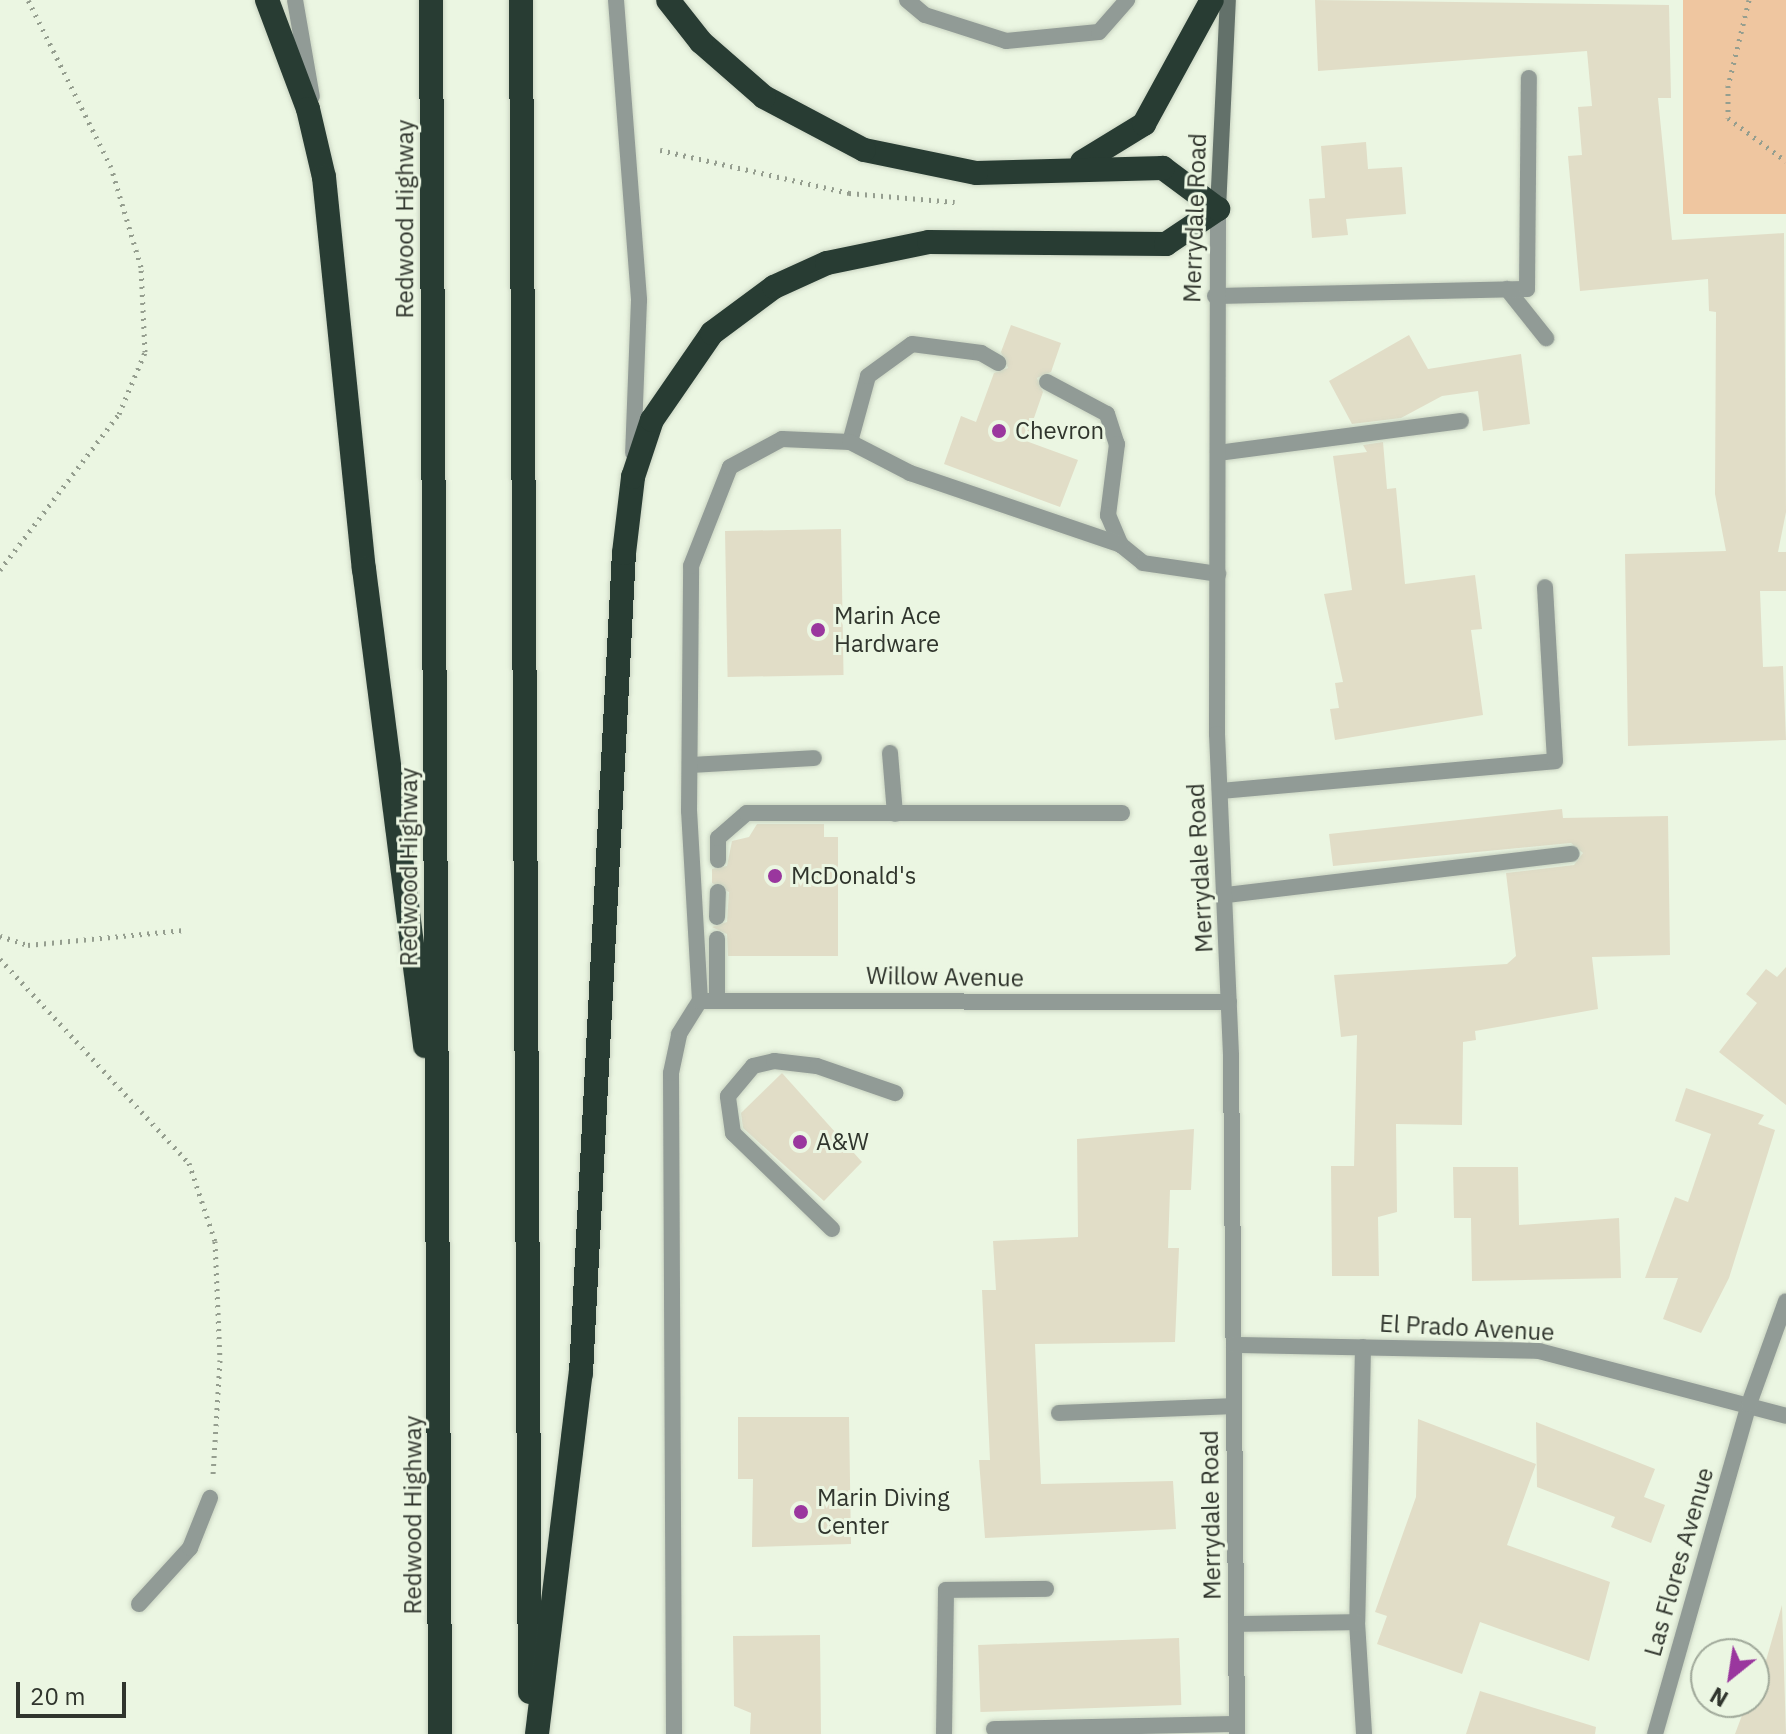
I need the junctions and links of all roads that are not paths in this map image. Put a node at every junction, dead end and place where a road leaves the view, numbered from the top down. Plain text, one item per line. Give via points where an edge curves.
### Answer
1 (267, 0) edge
2 (295, 0) edge
3 (431, 0) edge
4 (521, 0) edge
5 (616, 0) edge
6 (668, 0) edge
7 (907, 0) edge
8 (1127, 0) edge
9 (1212, 0) edge
10 (1228, 0) edge
11 (1529, 78) dead end
12 (1013, 174) junction
13 (324, 177) junction
14 (1218, 209) junction
15 (1507, 289) junction
16 (1215, 296) junction
17 (1546, 338) dead end
18 (998, 363) dead end
19 (1047, 382) dead end
20 (1461, 421) dead end
21 (850, 442) junction
22 (1218, 453) junction
23 (627, 514) junction
24 (1121, 545) junction
25 (1218, 574) junction
26 (1545, 587) dead end
27 (890, 753) dead end
28 (814, 758) dead end
29 (690, 765) junction
30 (1220, 791) junction
31 (1122, 813) dead end
32 (895, 814) junction
33 (1572, 854) dead end
34 (718, 860) dead end
35 (718, 892) dead end
36 (1226, 895) junction
37 (717, 917) dead end
38 (717, 939) dead end
39 (717, 996) junction
40 (700, 1001) junction
41 (1229, 1002) junction
42 (895, 1093) dead end
43 (439, 1154) junction
44 (832, 1229) dead end
45 (1786, 1301) edge
46 (1234, 1345) junction
47 (1363, 1347) junction
48 (1749, 1404) junction
49 (1234, 1406) junction
50 (1059, 1413) dead end
51 (1786, 1416) edge
52 (210, 1498) road end
53 (1046, 1589) dead end
54 (139, 1604) dead end
55 (1357, 1622) junction
56 (1236, 1624) junction
57 (994, 1729) dead end
58 (1237, 1729) edge
59 (440, 1734) edge
60 (530, 1734) edge
61 (537, 1734) edge
62 (674, 1734) edge
63 (944, 1734) edge
64 (1364, 1734) edge
65 (1655, 1734) edge

1 - 13 highway via 308,109
2 - 13 street
3 - 43 highway, Redwood Highway
4 - 60 highway
5 - 23 street via 639,300
6 - 12 highway via 732,72 831,136 902,162
7 - 8 street via 925,15 1006,41 1099,32
9 - 12 highway via 1165,95 1132,135 1090,159
10 - 14 main road, Merrydale Road
11 - 15 street via 1527,289
12 - 14 highway via 1163,168
13 - 43 highway via 364,569
14 - 16 street, Merrydale Road
14 - 23 highway via 1166,244 906,243 827,263 774,287 712,333 672,384 644,438
15 - 16 street
15 - 17 street
16 - 22 street, Merrydale Road
18 - 21 street via 981,353 912,344 868,376
19 - 24 street via 1107,414 1117,444 1108,515
20 - 22 street
21 - 24 street via 910,473
21 - 29 street via 782,439 730,467 691,566
22 - 25 street, Merrydale Road
23 - 61 highway via 581,1373
24 - 25 street via 1143,563
25 - 30 street, Merrydale Road
26 - 30 street via 1555,761
27 - 32 street
28 - 29 street
29 - 40 street
30 - 36 street, Merrydale Road
31 - 32 street
32 - 34 street via 747,813 718,838
33 - 36 street
35 - 37 street
36 - 41 street, Merrydale Road
38 - 39 street
39 - 40 street, Willow Avenue
39 - 41 street, Willow Avenue
40 - 62 street via 679,1034 671,1073
41 - 46 street, Merrydale Road
42 - 44 street via 817,1066 774,1061 753,1066 728,1096 733,1133
43 - 59 highway, Redwood Highway
45 - 48 street, Las Flores Avenue
46 - 47 street, El Prado Avenue
46 - 49 street, Merrydale Road
47 - 48 street, El Prado Avenue via 1539,1351
47 - 55 street
48 - 51 street, El Prado Avenue
48 - 65 street, Las Flores Avenue
49 - 50 street
49 - 56 street, Merrydale Road
52 - 54 street via 190,1548
53 - 63 street via 946,1590
55 - 56 street
55 - 64 street
56 - 58 street, Merrydale Road
57 - 58 street

